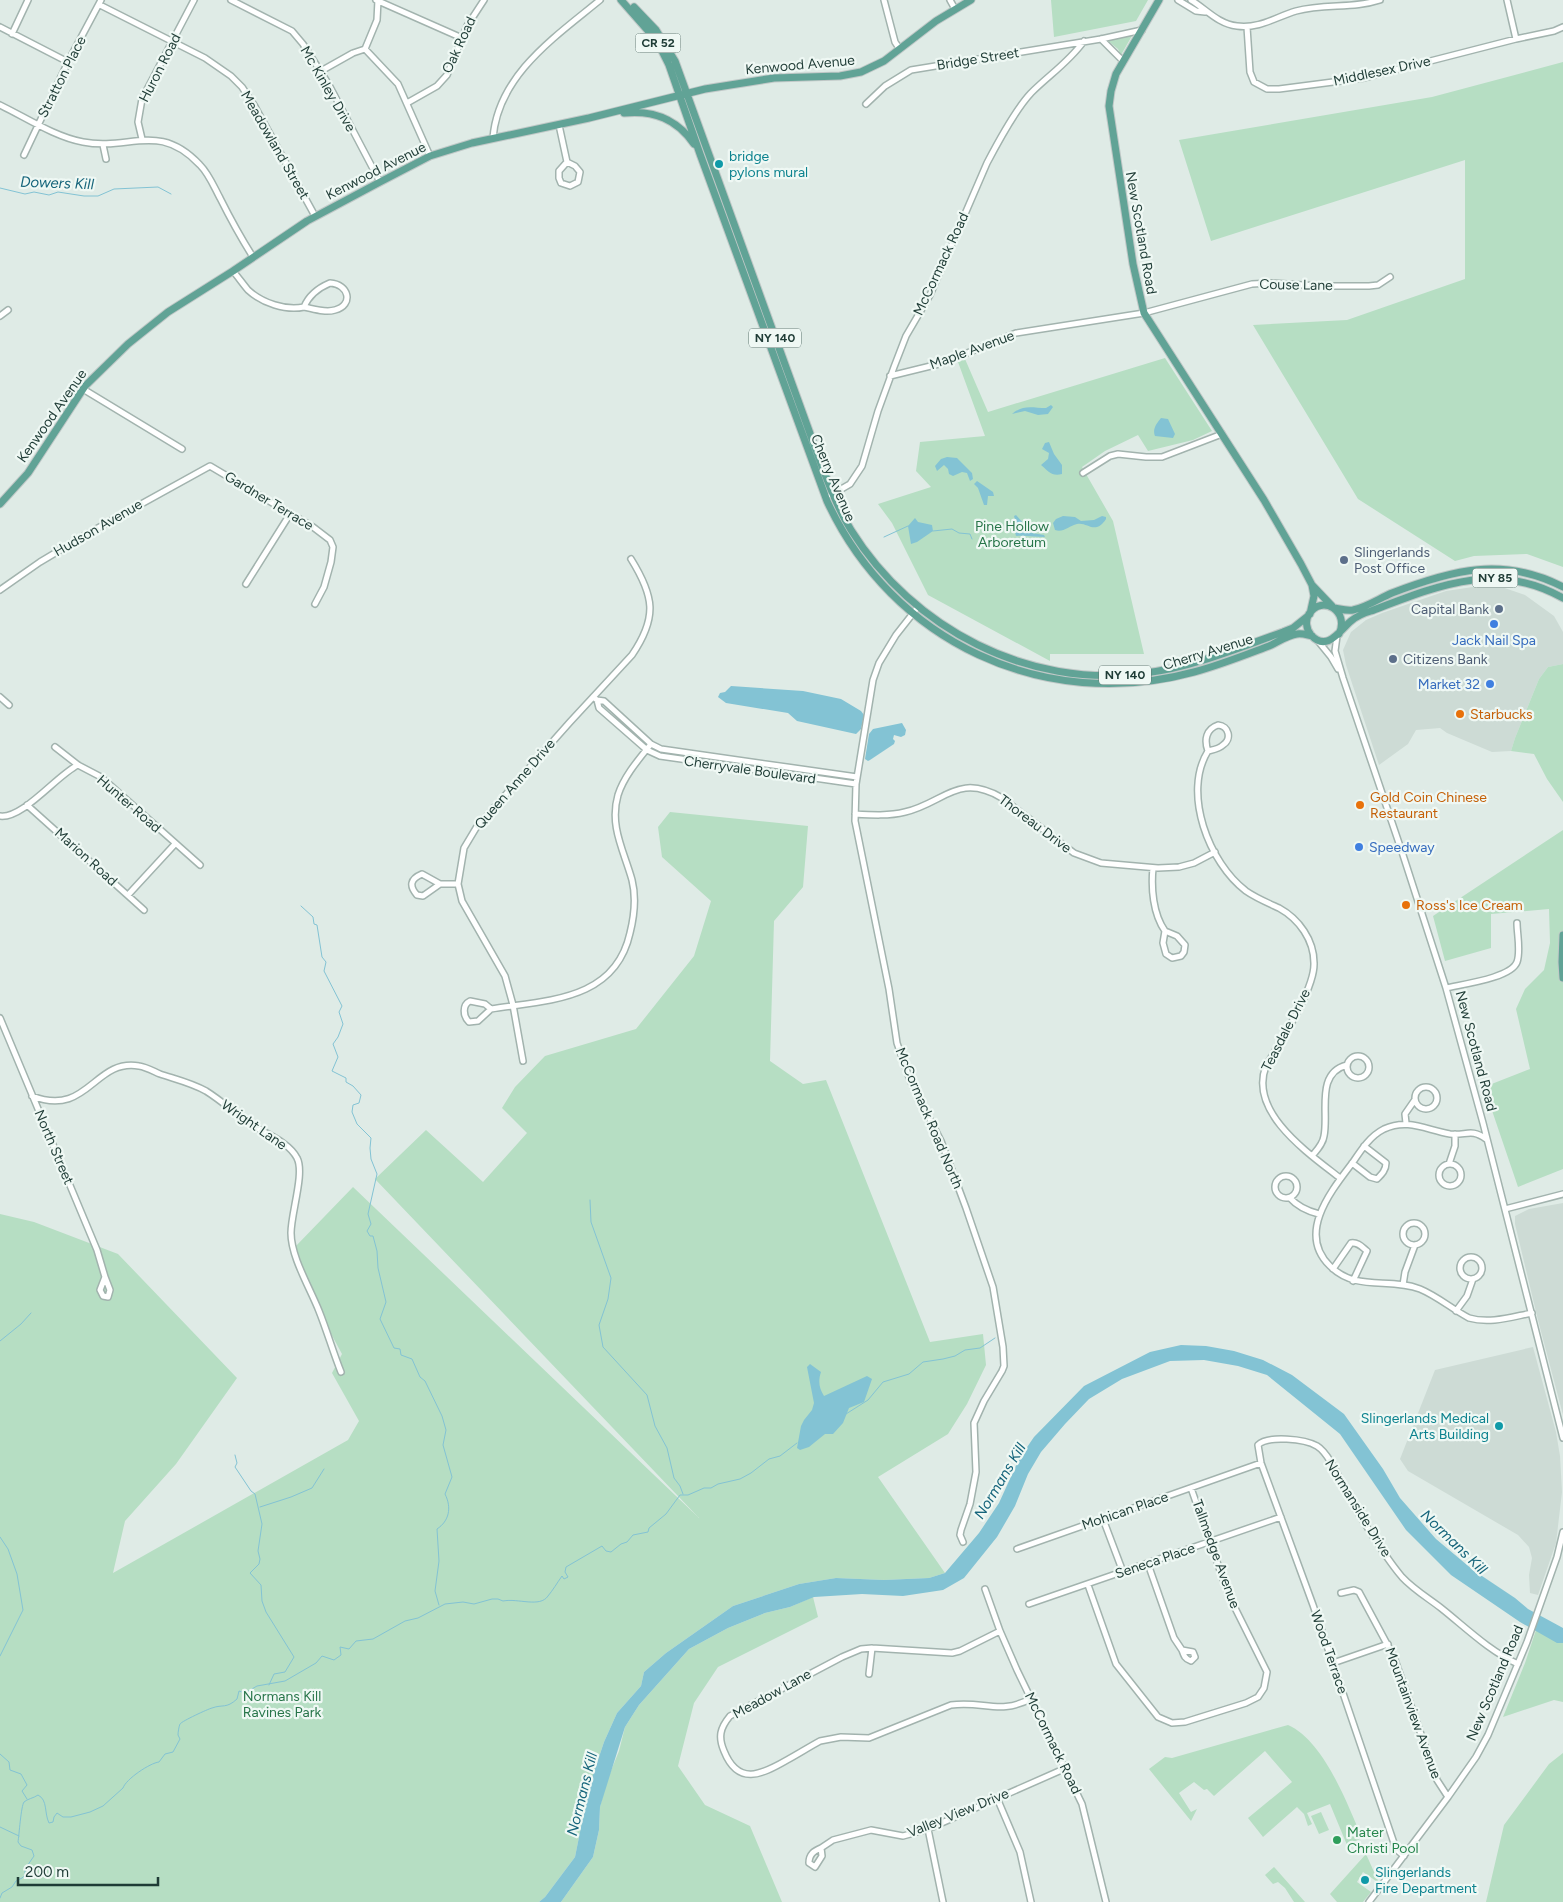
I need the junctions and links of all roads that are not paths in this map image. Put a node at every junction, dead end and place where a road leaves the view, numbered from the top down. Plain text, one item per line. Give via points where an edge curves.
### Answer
1 (28, 0) edge
2 (194, 0) edge
3 (231, 0) edge
4 (377, 0) edge
5 (484, 0) edge
6 (600, 0) edge
7 (621, 0) edge
8 (626, 0) edge
9 (884, 0) edge
10 (950, 0) edge
11 (971, 0) edge
12 (1159, 0) edge
13 (1178, 0) edge
14 (1191, 0) edge
15 (1380, 0) edge
16 (1507, 0) edge
17 (100, 2) edge
18 (955, 9) junction
19 (1205, 12) junction
20 (0, 27) edge
21 (1247, 27) junction
22 (1563, 27) edge
23 (1142, 30) junction
24 (12, 34) junction
25 (462, 38) junction
26 (1101, 39) junction
27 (1516, 39) junction
28 (1084, 42) junction
29 (173, 43) junction
30 (899, 48) junction
31 (365, 49) junction
32 (1123, 61) junction
33 (68, 62) junction
34 (321, 71) junction
35 (684, 94) junction
36 (406, 103) junction
37 (0, 104) edge
38 (866, 104) dead end
39 (589, 118) junction
40 (39, 124) junction
41 (559, 125) junction
42 (494, 138) junction
43 (142, 139) junction
44 (103, 145) junction
45 (700, 154) junction
46 (24, 155) dead end
47 (430, 156) junction
48 (106, 159) dead end
49 (567, 162) junction
50 (380, 182) junction
51 (315, 216) junction
52 (253, 257) junction
53 (233, 271) junction
54 (1390, 277) dead end
55 (304, 307) junction
56 (8, 310) dead end
57 (1144, 313) junction
58 (0, 316) edge
59 (890, 376) junction
60 (83, 389) junction
61 (1222, 434) junction
62 (182, 449) dead end
63 (199, 471) joint
64 (1083, 472) dead end
65 (833, 495) junction
66 (825, 498) junction
67 (0, 503) edge
68 (290, 514) junction
69 (631, 559) dead end
70 (246, 584) dead end
71 (1312, 585) junction
72 (1563, 587) edge
73 (0, 590) edge
74 (1563, 598) edge
75 (315, 604) dead end
76 (918, 607) junction
77 (1333, 608) junction
78 (913, 614) junction
79 (1309, 615) junction
80 (1338, 635) junction
81 (1313, 637) junction
82 (1343, 678) junction
83 (0, 697) edge
84 (595, 699) junction
85 (9, 705) dead end
86 (651, 744) junction
87 (55, 746) dead end
88 (647, 750) junction
89 (1208, 751) junction
90 (734, 761) junction
91 (78, 765) junction
92 (733, 768) junction
93 (796, 769) junction
94 (795, 776) junction
95 (857, 777) junction
96 (856, 784) junction
97 (27, 805) junction
98 (856, 814) junction
99 (0, 816) edge
100 (175, 844) junction
101 (1215, 852) junction
102 (200, 865) dead end
103 (1153, 868) junction
104 (440, 884) junction
105 (458, 884) junction
106 (128, 895) junction
107 (144, 910) dead end
108 (1517, 923) dead end
109 (1165, 932) junction
110 (1563, 935) edge
111 (1563, 978) edge
112 (1446, 988) junction
113 (514, 1006) junction
114 (491, 1009) junction
115 (0, 1018) edge
116 (523, 1061) dead end
117 (1347, 1065) junction
118 (32, 1096) junction
119 (1414, 1101) junction
120 (1406, 1123) junction
121 (1483, 1123) junction
122 (1470, 1132) junction
123 (1455, 1134) junction
124 (1487, 1139) junction
125 (1364, 1146) junction
126 (1312, 1156) junction
127 (1352, 1163) junction
128 (1449, 1164) junction
129 (1340, 1178) junction
130 (1563, 1194) edge
131 (1290, 1198) junction
132 (1505, 1209) junction
133 (1319, 1214) junction
134 (1414, 1245) junction
135 (1333, 1269) junction
136 (105, 1276) dead end
137 (1473, 1279) junction
138 (1353, 1281) junction
139 (1404, 1284) junction
140 (1456, 1311) junction
141 (1532, 1313) junction
142 (341, 1372) dead end
143 (1563, 1438) edge
144 (1258, 1445) joint
145 (1261, 1463) junction
146 (1192, 1488) junction
147 (1281, 1517) junction
148 (1103, 1519) junction
149 (1563, 1532) edge
150 (963, 1542) dead end
151 (1211, 1542) junction
152 (1017, 1550) dead end
153 (1148, 1564) junction
154 (1123, 1572) junction
155 (1088, 1585) junction
156 (985, 1589) dead end
157 (1341, 1593) dead end
158 (1029, 1604) dead end
159 (1000, 1630) junction
160 (1388, 1644) junction
161 (872, 1648) junction
162 (1182, 1650) dead end
163 (1333, 1663) junction
164 (1518, 1664) junction
165 (869, 1674) dead end
166 (1032, 1698) junction
167 (1066, 1768) junction
168 (997, 1798) junction
169 (1448, 1798) junction
170 (928, 1829) junction
171 (821, 1848) dead end
172 (1404, 1856) junction
173 (942, 1901) edge
174 (1031, 1902) edge
175 (1106, 1902) edge
176 (1369, 1902) edge

1 - 24 street
2 - 29 street, Huron Road
3 - 34 street, Mc Kinley Drive via 292,31
4 - 25 street
4 - 31 street via 377,20
5 - 25 street, Oak Road via 474,12
6 - 42 street via 553,38 524,68 502,102
7 - 35 main road, Cherry Avenue / CR 52 via 657,41
8 - 35 main road, Cherry Avenue / CR 52 via 664,42 675,61
9 - 30 street
10 - 18 street
11 - 18 main road, Kenwood Avenue
12 - 23 main road, New Scotland Road
13 - 19 street via 1196,11
14 - 19 street
15 - 21 street via 1306,8
16 - 27 street
17 - 29 street, Meadowland Street
17 - 33 street, Stratton Place
18 - 30 main road, Kenwood Avenue
19 - 21 street via 1223,22
20 - 24 street
21 - 27 street, Middlesex Drive via 1250,72 1254,82 1267,89 1364,78
22 - 27 street, Middlesex Drive
23 - 26 street, Bridge Street
23 - 32 main road, New Scotland Road
24 - 33 street
25 - 36 street, Oak Road via 447,75 430,91
26 - 28 street, Bridge Street
26 - 32 street
28 - 38 street, Bridge Street via 911,70 884,86
28 - 59 street, McCormack Road via 1061,68 1030,94 997,142 930,295 906,336
29 - 43 street, Huron Road via 142,99 138,122
29 - 51 street, Meadowland Street via 212,62 242,87
30 - 35 main road, Kenwood Avenue via 878,64 850,75 774,78
31 - 34 street
31 - 36 street via 393,77
32 - 57 main road, New Scotland Road via 1112,84 1110,119
33 - 40 street, Stratton Place
34 - 50 street, Mc Kinley Drive
35 - 39 main road, Kenwood Avenue / NY 140
35 - 45 main road, Cherry Avenue / CR 52
35 - 65 main road, Cherry Avenue / NY 140 via 708,150
36 - 47 street
37 - 40 street
39 - 41 main road, Kenwood Avenue / NY 140
39 - 45 main road, NY 140 via 637,112 663,116 684,131
40 - 44 street via 62,136
40 - 46 street, Stratton Place
41 - 42 main road, Kenwood Avenue / NY 140
41 - 49 street
42 - 47 main road, Kenwood Avenue / NY 140
43 - 44 street
43 - 52 street via 159,140 177,147 202,166
44 - 48 street
45 - 66 main road, Cherry Avenue / NY 140
47 - 50 main road, Kenwood Avenue / NY 140
49 - 49 street via 558,174 561,183 570,186 578,182 580,172
50 - 51 main road, Kenwood Avenue / NY 140
51 - 52 main road, Kenwood Avenue / NY 140
52 - 53 main road, Kenwood Avenue / NY 140
53 - 55 street via 257,296 286,308
53 - 60 main road, Kenwood Avenue / NY 140 via 168,312 128,344
54 - 57 street, Couse Lane via 1378,285 1369,286 1252,284
55 - 55 street via 319,311 342,308 347,292 343,287 330,283 310,297
56 - 58 street
57 - 59 street, Maple Avenue via 1016,333 944,364
57 - 61 main road, New Scotland Road
59 - 65 street, McCormack Road via 862,466 850,484
60 - 62 street
60 - 67 main road, Kenwood Avenue / NY 140 via 28,472
61 - 64 street via 1162,457 1111,455
61 - 71 main road, New Scotland Road
63 - 68 street, Gardner Terrace via 210,466
63 - 73 street, Hudson Avenue via 56,552
65 - 66 street, McCormack Road
65 - 76 main road, Cherry Avenue / NY 140 via 866,552 889,580
66 - 78 main road, Cherry Avenue / NY 140 via 859,557 883,586
68 - 70 street
68 - 75 street, Gardner Terrace via 324,535 333,547 327,576
69 - 84 street, Queen Anne Drive via 648,591 651,610 647,628 632,655
71 - 77 main road, New Scotland Road
71 - 79 main road via 1314,596
72 - 77 main road, NY 85 via 1516,571 1476,569 1436,577 1355,610
74 - 80 main road, NY 85 via 1514,580 1464,580 1362,614
76 - 78 street, McCormack Road North
76 - 79 main road, Cherry Avenue / NY 140 via 964,638 1009,658 1057,671 1107,675 1144,673 1194,663 1293,628
77 - 79 main road via 1319,606
77 - 80 main road via 1341,617 1342,628
78 - 81 main road, Cherry Avenue / NY 140 via 948,638 994,662 1043,677 1093,683 1133,683 1170,678 1222,663 1296,634
78 - 95 street, McCormack Road North via 892,640 873,680
79 - 81 main road via 1307,627
80 - 81 main road via 1325,641
80 - 82 street, New Scotland Road via 1335,651
81 - 82 street, New Scotland Road via 1331,657
82 - 112 street, New Scotland Road
83 - 85 street
84 - 86 street via 604,701
84 - 88 street via 600,708
84 - 105 street, Queen Anne Drive via 476,828 464,848
86 - 88 street
86 - 90 street, Cherryvale Boulevard via 667,751
87 - 91 street, Hunter Road
88 - 92 street, Cherryvale Boulevard via 660,756
88 - 113 street via 618,795 615,818 634,901 628,943 620,959 602,981 580,993
89 - 89 street, Teasdale Drive via 1223,746 1227,740 1228,732 1222,725 1214,726 1208,732 1205,738
89 - 101 street, Teasdale Drive via 1199,772 1198,800 1202,822
90 - 92 street
90 - 93 street, Cherryvale Boulevard
91 - 97 street
91 - 100 street, Hunter Road via 100,777
92 - 94 street, Cherryvale Boulevard
93 - 94 street
93 - 95 street, Cherryvale Boulevard
94 - 96 street, Cherryvale Boulevard
95 - 96 street, McCormack Road North
96 - 98 street, McCormack Road North
97 - 99 street via 11,815
97 - 106 street, Marion Road
98 - 103 street, Thoreau Drive via 905,812 958,789 980,789 1002,798 1074,853 1101,863
98 - 150 street, McCormack Road North via 902,1060 941,1141 962,1196 999,1317 1004,1366 974,1423 976,1472 960,1535
100 - 102 street, Hunter Road
100 - 106 street
101 - 103 street, Thoreau Drive via 1179,867
101 - 126 street, Teasdale Drive via 1226,870 1245,890 1296,921 1312,949 1314,964 1308,991 1266,1066 1262,1086 1272,1114
103 - 109 street via 1155,902 1159,922
104 - 104 street via 423,896 417,895 411,886 416,876 422,874
104 - 105 street
105 - 113 street, Queen Anne Drive via 462,901 505,976
106 - 107 street, Marion Road
108 - 112 street via 1518,959 1511,970
109 - 109 street via 1177,936 1185,945 1181,956 1172,958 1166,954 1163,944
110 - 111 main road
112 - 121 street, New Scotland Road
113 - 114 street
113 - 116 street, Queen Anne Drive
114 - 114 street via 475,1022 466,1019 464,1010 470,1001 485,1004
115 - 118 street, North Street
117 - 117 street via 1347,1072 1355,1078 1365,1076 1369,1069 1362,1056 1351,1058
117 - 126 street via 1334,1071 1328,1079 1325,1135
118 - 136 street, North Street
118 - 142 street, Wright Lane via 49,1101 66,1100 114,1070 138,1066 205,1090 282,1142 297,1158 300,1174 292,1213 292,1241
119 - 119 street via 1416,1091 1423,1087 1433,1089 1437,1095 1436,1103 1430,1108 1419,1107
119 - 120 street via 1405,1114
120 - 123 street
120 - 125 street via 1383,1130
121 - 122 street
121 - 124 street, New Scotland Road
122 - 123 street
122 - 124 street
123 - 128 street
124 - 132 street, New Scotland Road
125 - 127 street
125 - 127 street via 1386,1163 1382,1174 1377,1179 1370,1177
126 - 129 street, Teasdale Drive
127 - 129 street
128 - 128 street via 1442,1167 1439,1177 1443,1184 1453,1186 1459,1182 1461,1171
129 - 133 street
130 - 132 street
131 - 131 street via 1296,1193 1297,1185 1294,1179 1283,1176 1276,1184 1276,1191 1283,1198
131 - 133 street via 1297,1206
132 - 141 street, New Scotland Road
133 - 135 street via 1318,1244 1324,1259
134 - 134 street via 1407,1243 1403,1233 1412,1223 1419,1224 1424,1233 1423,1240
134 - 139 street
135 - 138 street
135 - 138 street via 1351,1243 1360,1245 1367,1251
137 - 137 street via 1466,1278 1460,1269 1462,1262 1471,1257 1482,1266 1479,1276
137 - 140 street via 1467,1296
138 - 139 street
139 - 140 street via 1424,1291
140 - 141 street via 1478,1320 1491,1321
141 - 143 street, New Scotland Road
144 - 145 street, Wood Terrace
144 - 164 street, Normanside Drive via 1270,1439 1318,1446 1328,1458 1355,1509 1402,1577 1469,1631
145 - 146 street, Mohican Place
145 - 147 street, Wood Terrace
146 - 148 street, Mohican Place
146 - 151 street, Tallmedge Avenue
147 - 151 street, Seneca Place
147 - 163 street, Wood Terrace
148 - 152 street, Mohican Place
148 - 154 street
149 - 164 street, New Scotland Road via 1542,1602
151 - 153 street, Seneca Place
151 - 155 street, Tallmedge Avenue via 1229,1596 1267,1677 1258,1697 1246,1703 1185,1722 1168,1722 1154,1714 1116,1664
153 - 154 street, Seneca Place
153 - 162 street via 1174,1638
154 - 155 street, Seneca Place
155 - 158 street, Seneca Place
156 - 159 street, McCormack Road
157 - 160 street, Mountainview Avenue via 1359,1592
159 - 161 street, Meadow Lane via 952,1653
159 - 166 street, McCormack Road
160 - 163 street
160 - 169 street, Mountainview Avenue via 1400,1670 1436,1780
161 - 165 street
161 - 166 street, Meadow Lane via 842,1657 730,1716 720,1736 730,1763 743,1774 761,1774 828,1738 869,1738 951,1704 1004,1708
163 - 172 street, Wood Terrace via 1396,1850
164 - 169 street, New Scotland Road via 1488,1735
166 - 167 street, McCormack Road
167 - 168 street, Valley View Drive
167 - 175 street, McCormack Road via 1082,1804
168 - 170 street, Valley View Drive
168 - 174 street via 1020,1852
169 - 172 street, New Scotland Road
170 - 171 street, Valley View Drive via 902,1836 871,1830 833,1840
170 - 173 street
172 - 176 street, New Scotland Road

